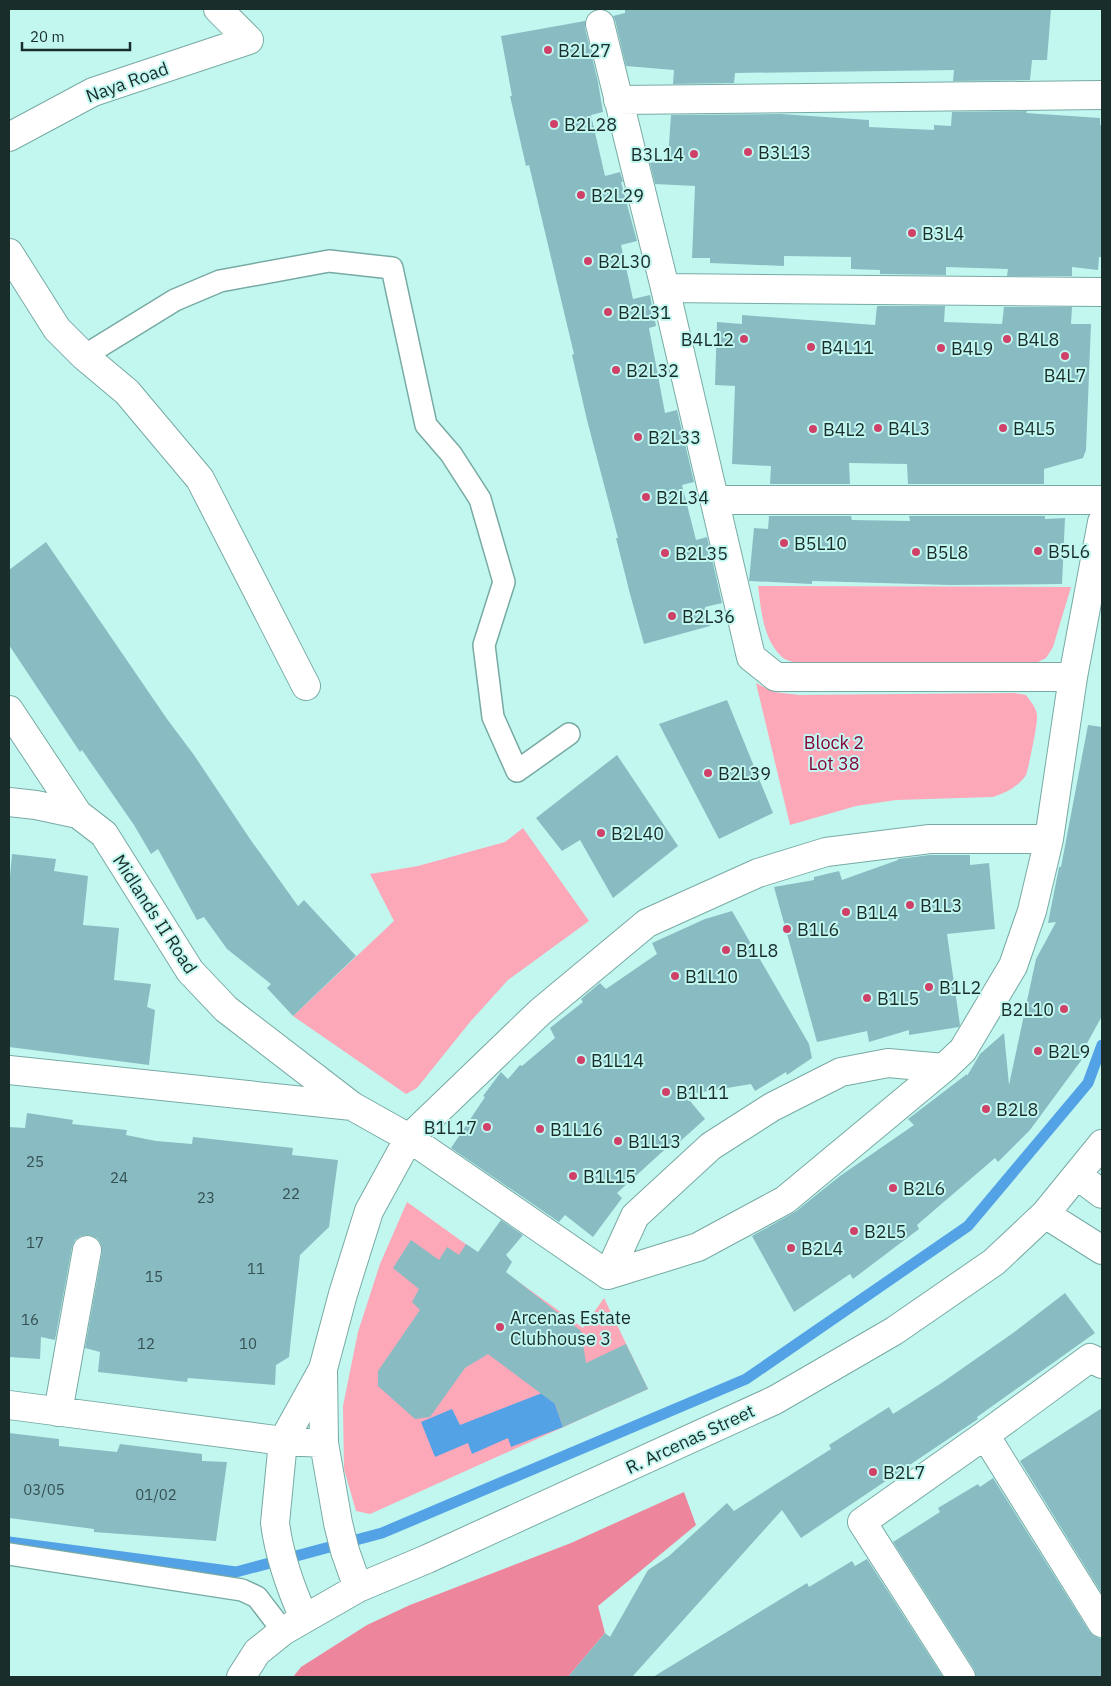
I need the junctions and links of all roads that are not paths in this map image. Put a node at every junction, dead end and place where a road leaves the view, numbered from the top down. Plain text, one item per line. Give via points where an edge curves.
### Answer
1 (218, 9) edge
2 (600, 24) dead end
3 (1102, 95) edge
4 (618, 100) junction
5 (9, 137) edge
6 (9, 253) edge
7 (665, 288) junction
8 (1102, 292) edge
9 (84, 356) junction
10 (715, 500) junction
11 (1102, 500) edge
12 (1102, 522) edge
13 (1073, 677) junction
14 (306, 686) dead end
15 (9, 710) edge
16 (569, 734) dead end
17 (9, 802) edge
18 (78, 814) junction
19 (1049, 839) junction
20 (944, 1068) junction
21 (9, 1070) edge
22 (352, 1106) junction
23 (409, 1138) junction
24 (1102, 1144) edge
25 (1077, 1175) junction
26 (1102, 1194) edge
27 (1045, 1214) junction
28 (87, 1250) dead end
29 (1102, 1250) edge
30 (608, 1275) junction
31 (1102, 1364) edge
32 (323, 1369) junction
33 (9, 1405) edge
34 (58, 1412) junction
35 (986, 1435) junction
36 (283, 1441) junction
37 (324, 1443) junction
38 (9, 1554) edge
39 (356, 1583) junction
40 (294, 1616) junction
41 (1102, 1623) edge
42 (241, 1677) edge
43 (962, 1677) edge

1 - 5 street, Naya Road via 249,40 93,92
2 - 4 street
3 - 4 street
4 - 7 street
6 - 9 street via 57,329
7 - 8 street
7 - 10 street
9 - 14 street via 127,392 200,478
9 - 16 lane via 176,300 220,281 330,261 392,268 426,425 451,454 480,499 504,582 484,644 493,717 517,771
10 - 11 street
10 - 13 street via 751,657 776,677
12 - 13 street
13 - 19 street
15 - 18 street, Midlands II Road
17 - 18 street
18 - 22 street, Midlands II Road via 104,834 190,971 226,1009
19 - 20 street via 1032,911 1013,966 963,1050
19 - 23 street via 930,839 826,852 758,873 647,923 540,1012
20 - 30 street via 785,1200 698,1247
20 - 30 street via 888,1063 842,1072 772,1107 711,1146 635,1216
21 - 22 street
22 - 23 street, Midlands II Road
23 - 30 street, Midlands II Road
23 - 32 street via 369,1211
24 - 25 street, R. Arcenas Street
25 - 26 street
25 - 27 street, R. Arcenas Street
27 - 29 street
27 - 39 street, R. Arcenas Street via 994,1262 894,1331 775,1400 426,1559
28 - 34 street
31 - 35 street via 1090,1358
32 - 36 street
32 - 37 street
33 - 34 street
34 - 36 street
35 - 41 street
35 - 43 street via 862,1522
36 - 37 street
36 - 40 street via 274,1523
37 - 39 street via 338,1523
38 - 40 lane via 242,1590
39 - 40 street, R. Arcenas Street
40 - 42 street, R. Arcenas Street via 257,1652

